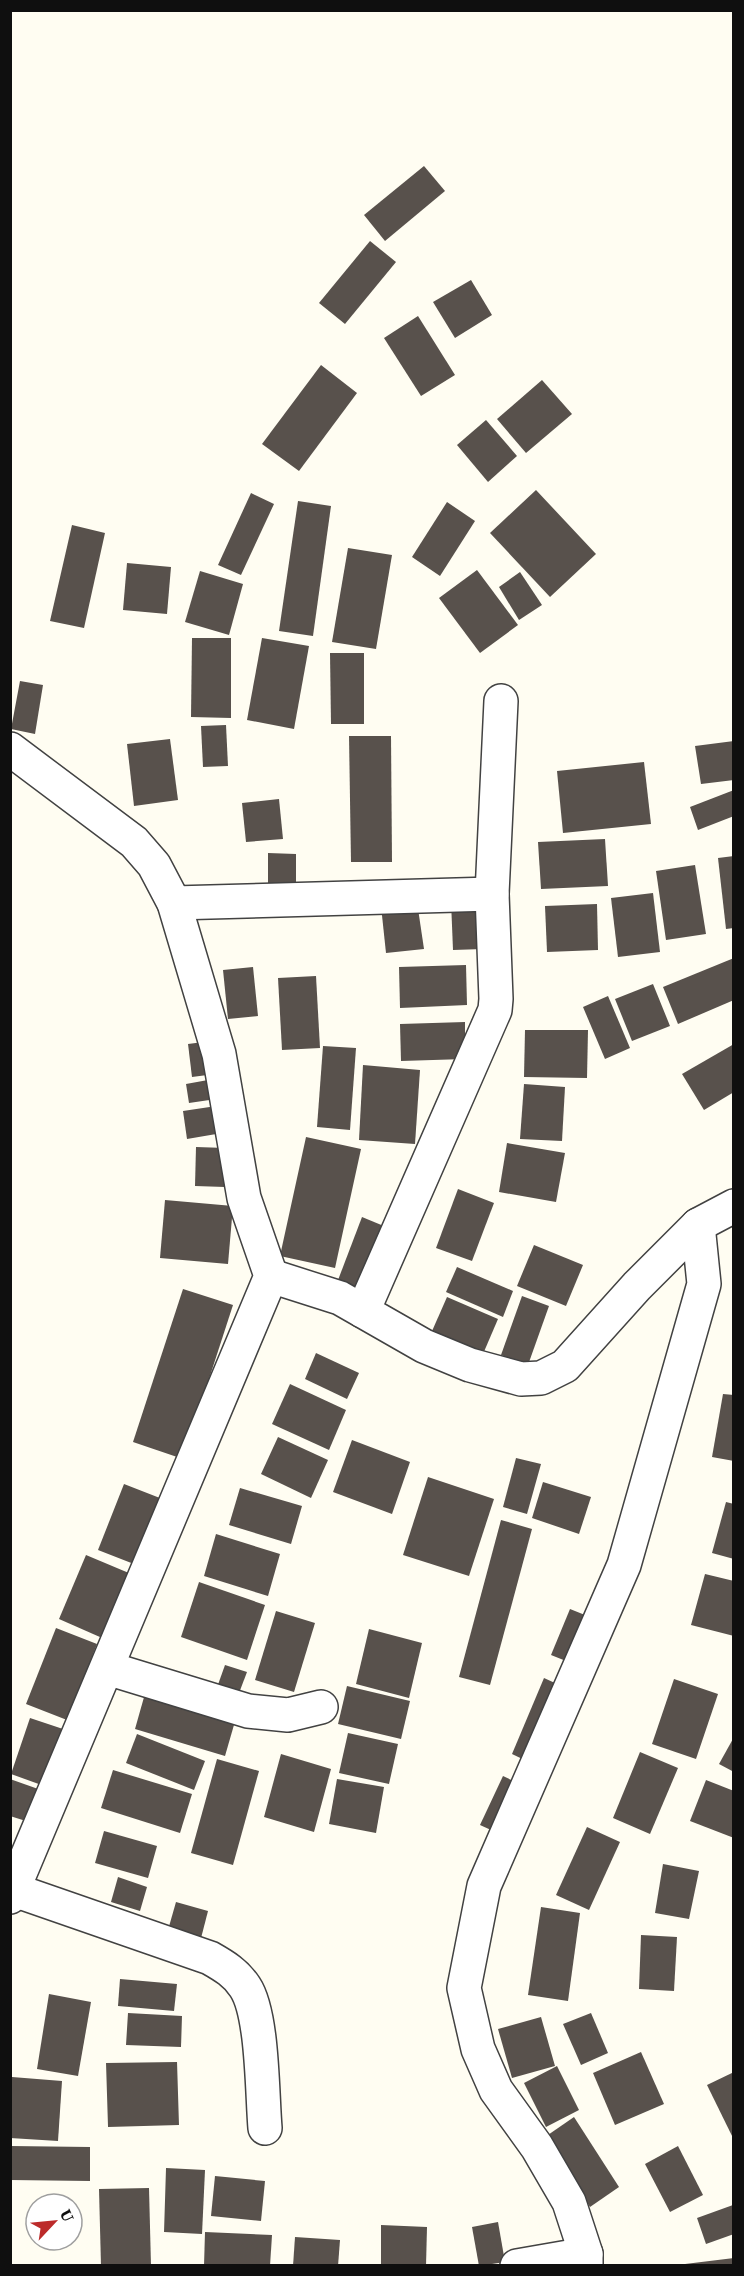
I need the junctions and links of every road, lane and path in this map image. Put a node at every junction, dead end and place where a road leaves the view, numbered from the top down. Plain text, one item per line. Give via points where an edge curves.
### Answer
1 (501, 701) dead end
2 (10, 749) edge
3 (492, 894) junction
4 (174, 903) junction
5 (734, 1206) edge
6 (698, 1225) junction
7 (272, 1276) junction
8 (363, 1311) junction
9 (107, 1668) junction
10 (321, 1707) dead end
11 (12, 1893) edge
12 (265, 2128) dead end
13 (586, 2260) edge
14 (517, 2265) edge

1 - 3 street
2 - 4 street via 134,842 154,865
3 - 4 street
3 - 8 street via 495,1010
4 - 7 street via 219,1054 244,1198
5 - 6 street
6 - 8 street via 565,1366 541,1378 521,1379 470,1365 424,1346
6 - 13 street via 704,1284 624,1565 484,1886 464,1988 478,2049 496,2090 537,2146 568,2202
7 - 8 street via 340,1298
7 - 9 street
9 - 10 street via 248,1711 288,1715
9 - 11 street
11 - 12 street via 210,1958 231,1970 246,1987 256,2010
13 - 14 street

